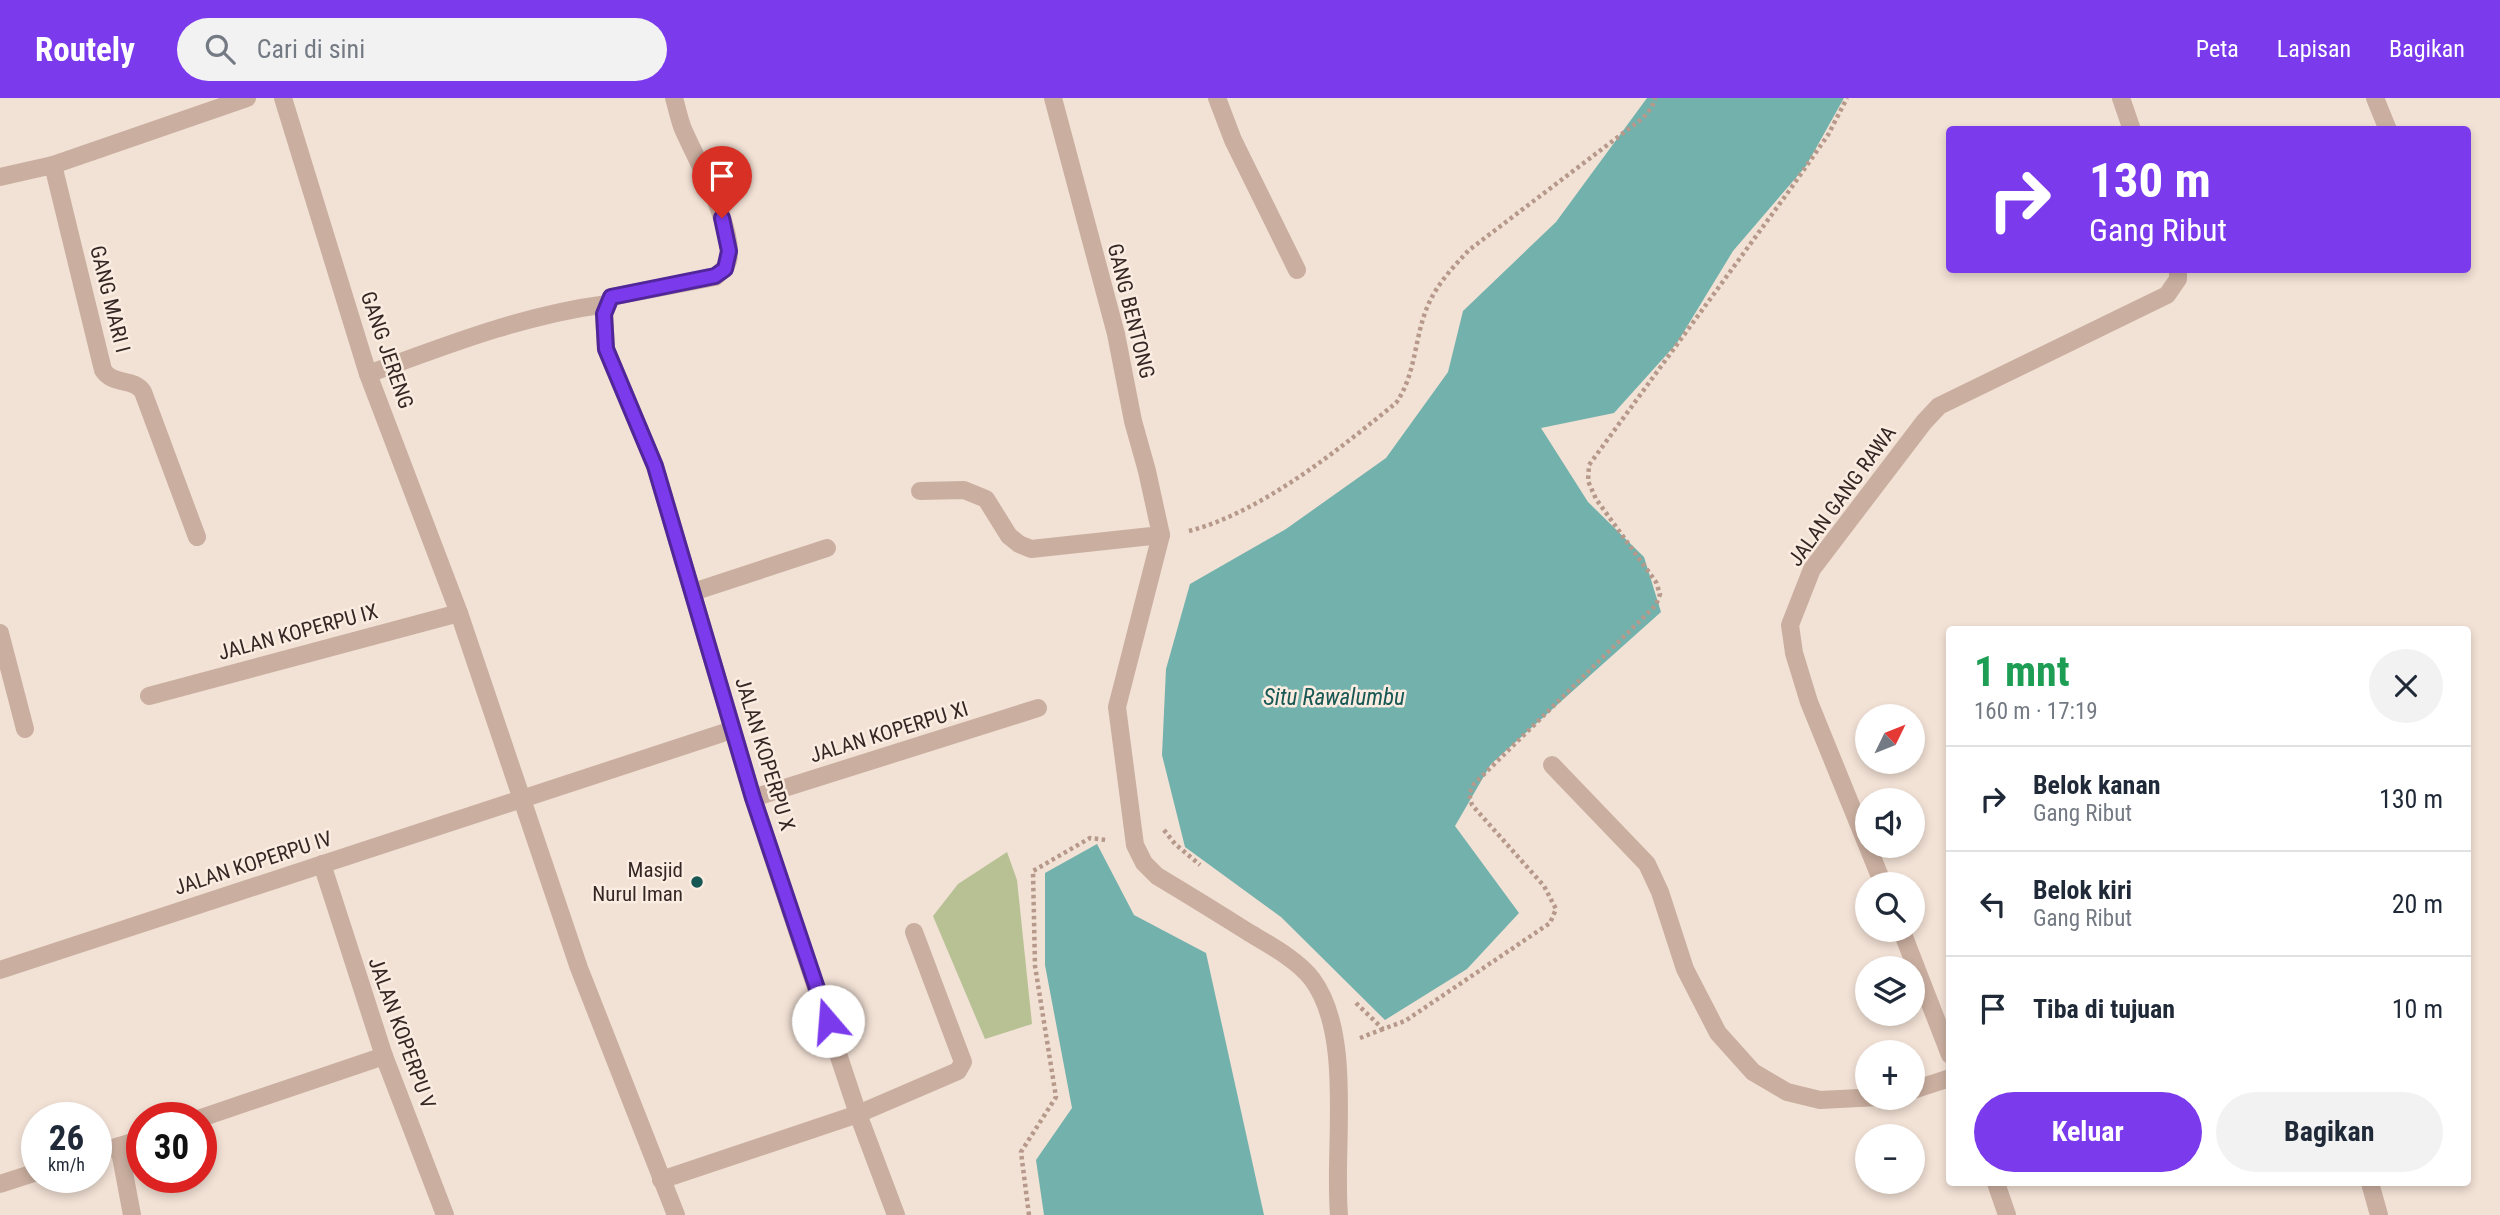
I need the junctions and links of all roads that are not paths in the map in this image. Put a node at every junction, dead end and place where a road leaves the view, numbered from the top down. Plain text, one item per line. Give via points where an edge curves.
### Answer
1 (247, 98) edge
2 (284, 98) edge
3 (674, 98) edge
4 (1053, 98) edge
5 (1217, 98) edge
6 (2121, 98) edge
7 (2375, 98) edge
8 (2131, 126) edge
9 (2386, 126) edge
10 (53, 165) junction
11 (0, 177) edge
12 (1297, 270) dead end
13 (2178, 273) edge
14 (607, 304) junction
15 (369, 374) junction
16 (920, 491) dead end
17 (1161, 535) junction
18 (197, 537) dead end
19 (827, 548) dead end
20 (693, 592) junction
21 (459, 613) junction
22 (0, 633) edge
23 (149, 696) dead end
24 (1038, 708) dead end
25 (24, 729) dead end
26 (732, 730) junction
27 (1552, 765) dead end
28 (753, 798) junction
29 (521, 801) junction
30 (321, 864) junction
31 (1878, 872) edge
32 (914, 932) dead end
33 (1907, 942) edge
34 (0, 970) edge
35 (1946, 1044) edge
36 (384, 1056) junction
37 (1946, 1079) edge
38 (1925, 1086) edge
39 (1855, 1098) edge
40 (217, 1113) edge
41 (858, 1114) junction
42 (126, 1144) edge
43 (119, 1146) junction
44 (112, 1148) edge
45 (21, 1177) edge
46 (661, 1180) junction
47 (0, 1184) edge
48 (1997, 1186) edge
49 (2371, 1186) edge
50 (132, 1215) edge
51 (445, 1215) edge
52 (676, 1215) edge
53 (896, 1215) edge
54 (1339, 1215) edge
55 (2007, 1215) edge
56 (2379, 1215) edge

1 - 10 street
2 - 15 street, GANG JERENG
3 - 14 street via 682,126 718,202 729,260 715,276 611,297
4 - 17 street, GANG BENTONG via 1116,334
5 - 12 street
6 - 8 street
7 - 9 street
10 - 11 street
10 - 18 street, GANG MARI I via 103,370 110,379 134,383 143,392
13 - 31 street, JALAN GANG RAWA via 2167,295 1939,406 1812,569 1790,625 1794,653 1809,702
14 - 15 street via 562,310 477,334
14 - 20 street, JALAN KOPERPU X via 606,349 655,466
15 - 21 street, GANG JERENG
16 - 17 street via 964,490 986,499 1009,536 1031,549
17 - 54 street via 1117,707 1135,845 1157,876 1280,951 1312,978 1326,1004 1336,1047
19 - 20 street
20 - 26 street, JALAN KOPERPU X
21 - 23 street, JALAN KOPERPU IX
21 - 29 street, GANG JERENG
22 - 25 street
24 - 28 street, JALAN KOPERPU XI
26 - 28 street, JALAN KOPERPU X
26 - 29 street, JALAN KOPERPU IV
27 - 39 street via 1647,864 1685,969 1718,1033 1753,1072 1787,1092 1821,1100
28 - 41 street, JALAN KOPERPU X
29 - 30 street, JALAN KOPERPU IV
29 - 46 street, GANG JERENG
30 - 34 street, JALAN KOPERPU IV
30 - 36 street, JALAN KOPERPU V
32 - 41 street via 963,1062 958,1071
33 - 35 street
36 - 40 street
36 - 51 street, JALAN KOPERPU V
37 - 38 street
41 - 46 street
41 - 53 street, JALAN KOPERPU X
42 - 43 street
43 - 44 street
43 - 50 street
45 - 47 street
46 - 52 street, GANG JERENG
48 - 55 street
49 - 56 street

